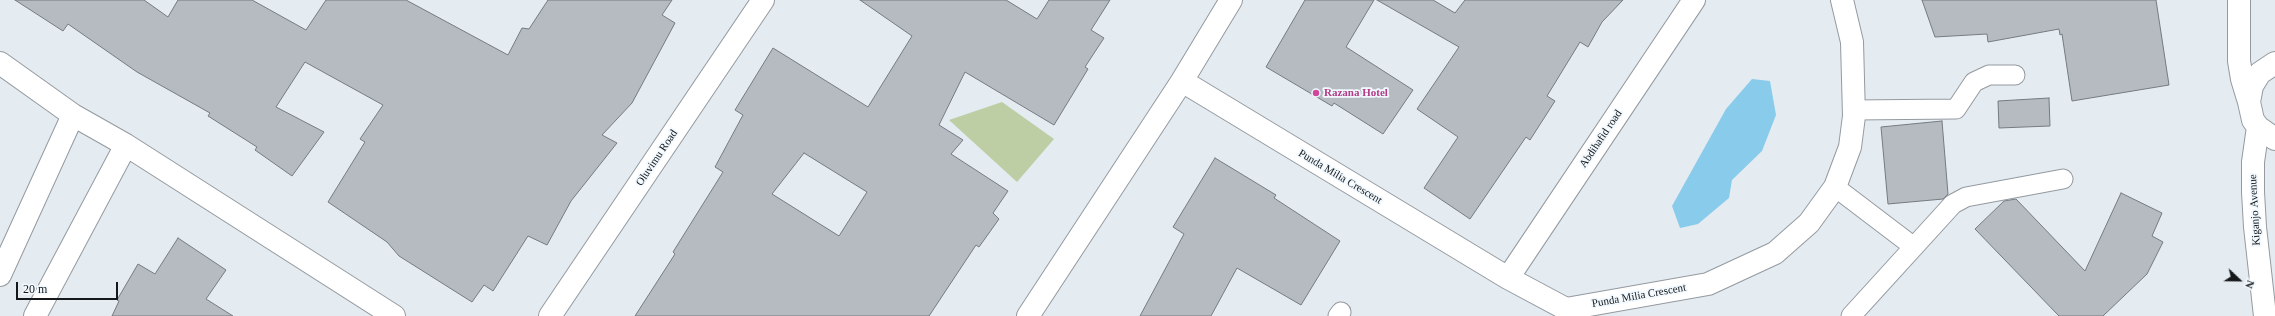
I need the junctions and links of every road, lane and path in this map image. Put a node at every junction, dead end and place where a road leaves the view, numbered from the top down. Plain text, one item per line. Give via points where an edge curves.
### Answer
1 (763, 0) edge
2 (1231, 0) edge
3 (1694, 0) edge
4 (1842, 0) edge
5 (2239, 0) edge
6 (0, 63) edge
7 (2275, 63) edge
8 (2015, 75) dead end
9 (1182, 81) junction
10 (2249, 102) junction
11 (1854, 110) junction
12 (74, 115) junction
13 (2267, 133) edge
14 (126, 145) junction
15 (2063, 179) dead end
16 (1835, 187) junction
17 (1914, 247) junction
18 (0, 274) edge
19 (1508, 278) junction
20 (1566, 312) edge
21 (35, 316) edge
22 (394, 316) edge
23 (550, 316) edge
24 (1028, 316) edge
25 (1852, 316) edge
26 (2265, 316) edge

1 - 23 street, Oluvimu Road
2 - 9 street
3 - 19 street, Abdihafid road
4 - 11 street, Punda Milia Crescent via 1852,42
5 - 10 street via 2240,61
6 - 12 street
7 - 10 street via 2260,73 2252,86
8 - 11 lane via 1988,75 1974,82 1956,109
9 - 19 street, Punda Milia Crescent
9 - 24 street
10 - 13 street via 2253,120
11 - 16 street, Punda Milia Crescent via 1850,147
12 - 14 street
12 - 18 street
13 - 26 street, Kiganjo Avenue via 2253,162 2255,227
14 - 21 street
14 - 22 street
15 - 17 lane via 1966,197 1943,214
16 - 17 lane
16 - 20 street, Punda Milia Crescent via 1810,223 1775,253 1708,284
17 - 25 lane
19 - 20 street, Punda Milia Crescent

